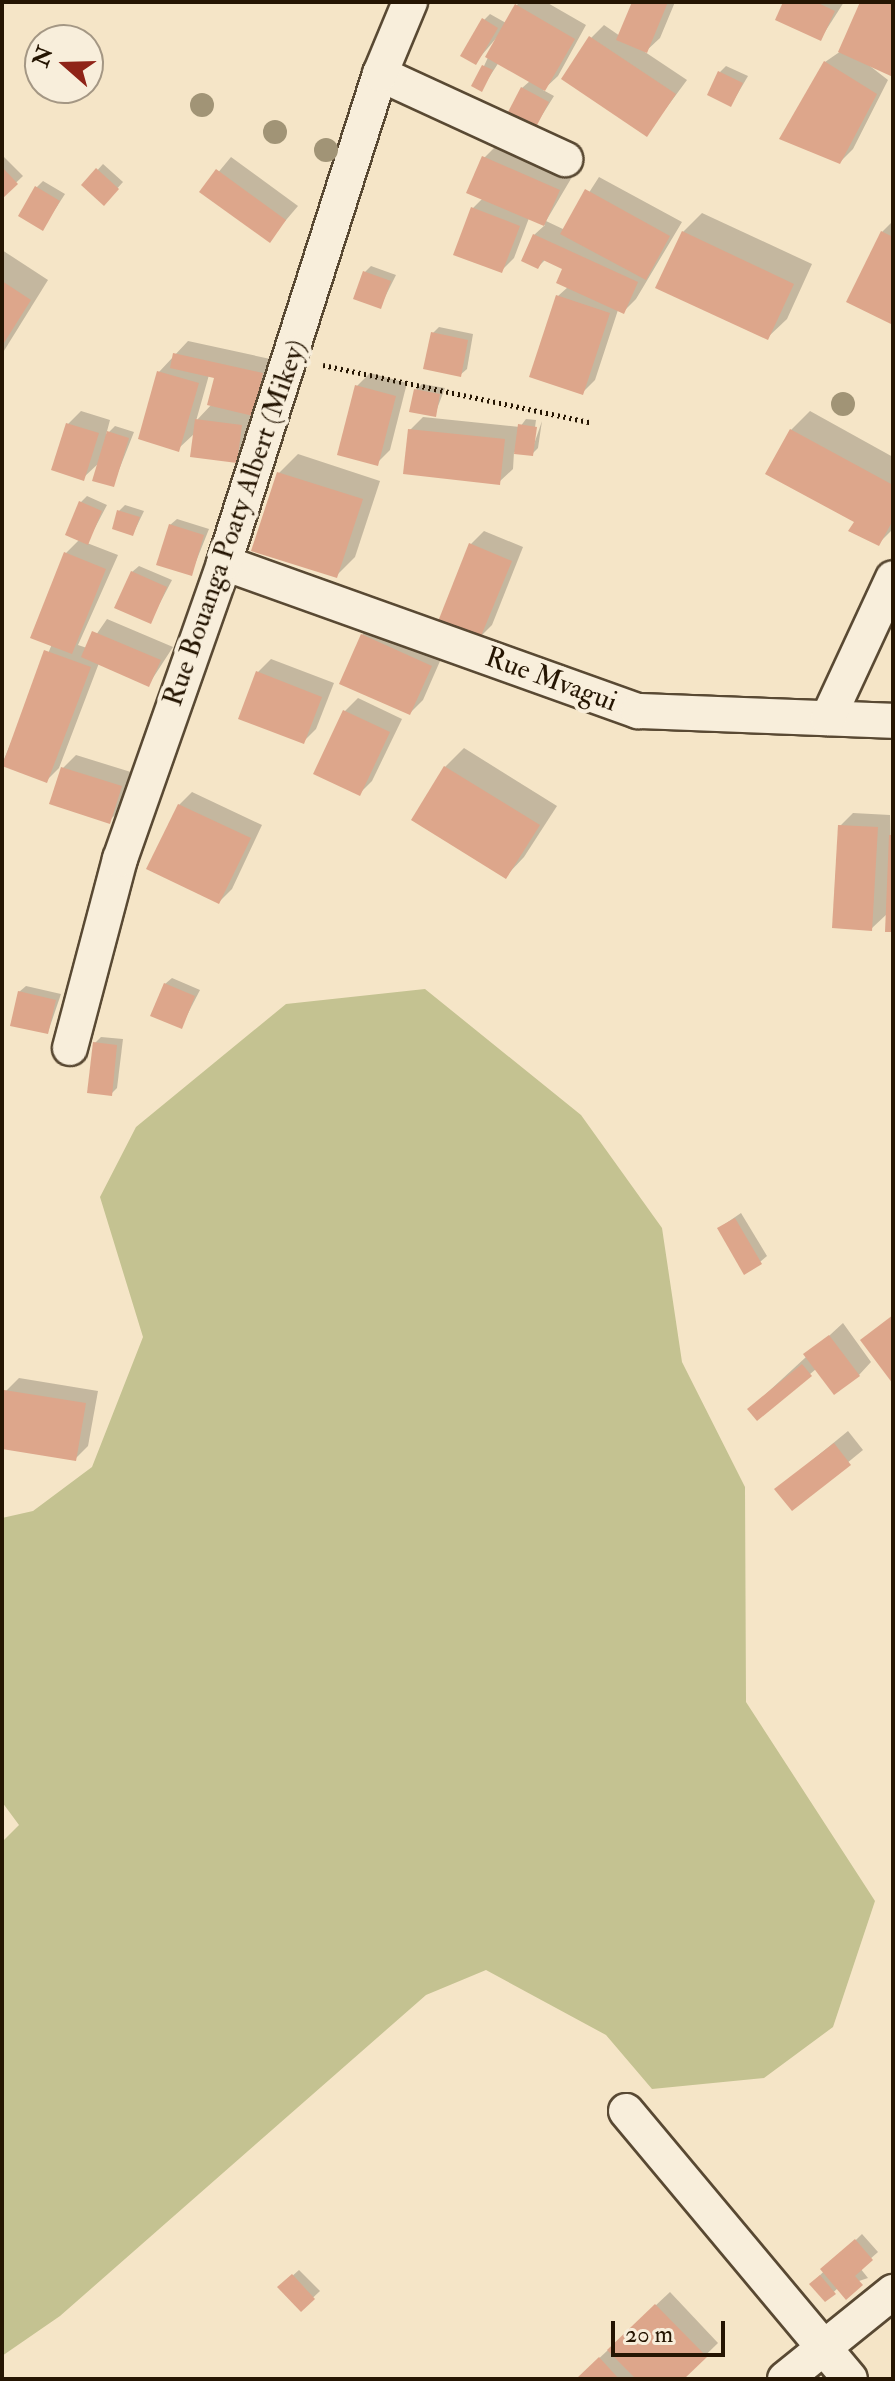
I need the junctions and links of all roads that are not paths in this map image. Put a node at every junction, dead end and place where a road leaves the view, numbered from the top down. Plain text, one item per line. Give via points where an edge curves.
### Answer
1 (410, 2) edge
2 (380, 74) junction
3 (565, 159) dead end
4 (224, 563) junction
5 (893, 578) edge
6 (828, 718) junction
7 (893, 721) edge
8 (70, 1048) dead end
9 (626, 2111) dead end
10 (893, 2292) edge
11 (824, 2348) junction
12 (785, 2379) edge
13 (850, 2379) edge

1 - 2 street, Rue Bouanga Poaty Albert (Mikey)
2 - 3 street
2 - 4 street, Rue Bouanga Poaty Albert (Mikey)
4 - 6 street, Rue Mvagui via 638,711
4 - 8 street, Rue Bouanga Poaty Albert (Mikey) via 120,859
5 - 6 street
6 - 7 street, Rue Mvagui
9 - 11 street
10 - 11 street
11 - 12 street
11 - 13 street

